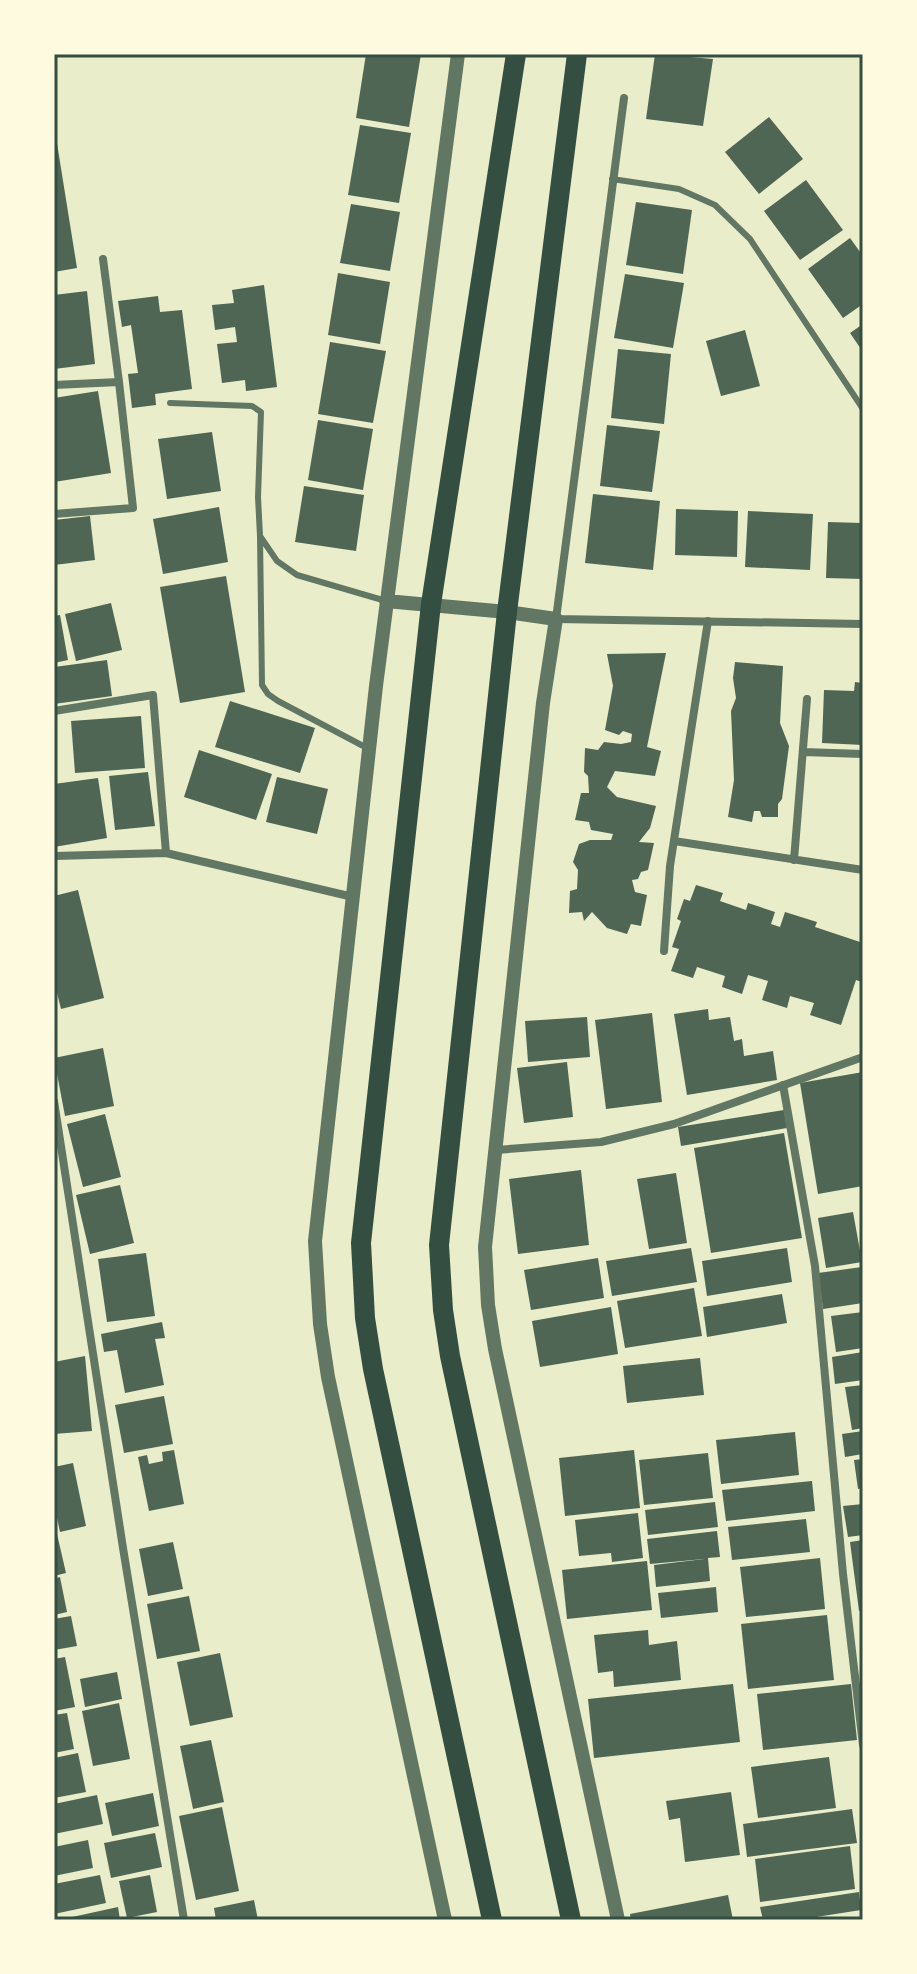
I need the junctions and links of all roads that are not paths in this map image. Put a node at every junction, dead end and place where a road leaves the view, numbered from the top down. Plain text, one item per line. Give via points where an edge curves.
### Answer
1 (458, 54) edge
2 (516, 54) edge
3 (577, 54) edge
4 (624, 98) dead end
5 (612, 179) junction
6 (103, 259) dead end
7 (119, 382) junction
8 (54, 385) edge
9 (170, 403) dead end
10 (863, 409) edge
11 (54, 514) edge
12 (260, 536) junction
13 (386, 601) junction
14 (431, 604) junction
15 (507, 612) junction
16 (556, 619) junction
17 (708, 621) junction
18 (863, 624) edge
19 (807, 699) dead end
20 (54, 711) edge
21 (369, 749) junction
22 (803, 752) junction
23 (863, 754) edge
24 (674, 841) junction
25 (166, 853) junction
26 (54, 856) edge
27 (794, 860) junction
28 (863, 870) edge
29 (353, 897) junction
30 (664, 951) dead end
31 (863, 1057) edge
32 (783, 1085) junction
33 (54, 1101) edge
34 (496, 1150) junction
35 (863, 1745) edge
36 (184, 1920) edge
37 (445, 1920) edge
38 (492, 1920) edge
39 (571, 1920) edge
40 (618, 1920) edge

1 - 13 street
2 - 14 main road
3 - 15 main road
4 - 5 street
5 - 10 lane via 679,189 715,205 750,239
5 - 16 street
6 - 7 street
7 - 8 street
7 - 11 street via 133,508
9 - 12 lane via 252,406 261,412
12 - 13 lane via 277,561 297,575
12 - 21 lane via 262,685 278,701
13 - 14 street
13 - 21 street
14 - 15 street
14 - 38 main road via 361,1243 373,1369
15 - 16 street
15 - 39 main road via 439,1245 450,1356
16 - 17 street
16 - 34 street
17 - 18 street
17 - 24 street
19 - 22 street
20 - 25 street via 153,695
21 - 29 street
22 - 23 street
22 - 27 street
24 - 27 street
24 - 30 street
25 - 26 street
25 - 29 street
27 - 28 street
29 - 37 street via 315,1241 320,1324
31 - 32 street
32 - 34 street via 674,1124 601,1142
32 - 35 street via 815,1266
33 - 36 street
34 - 40 street via 485,1247 488,1305

